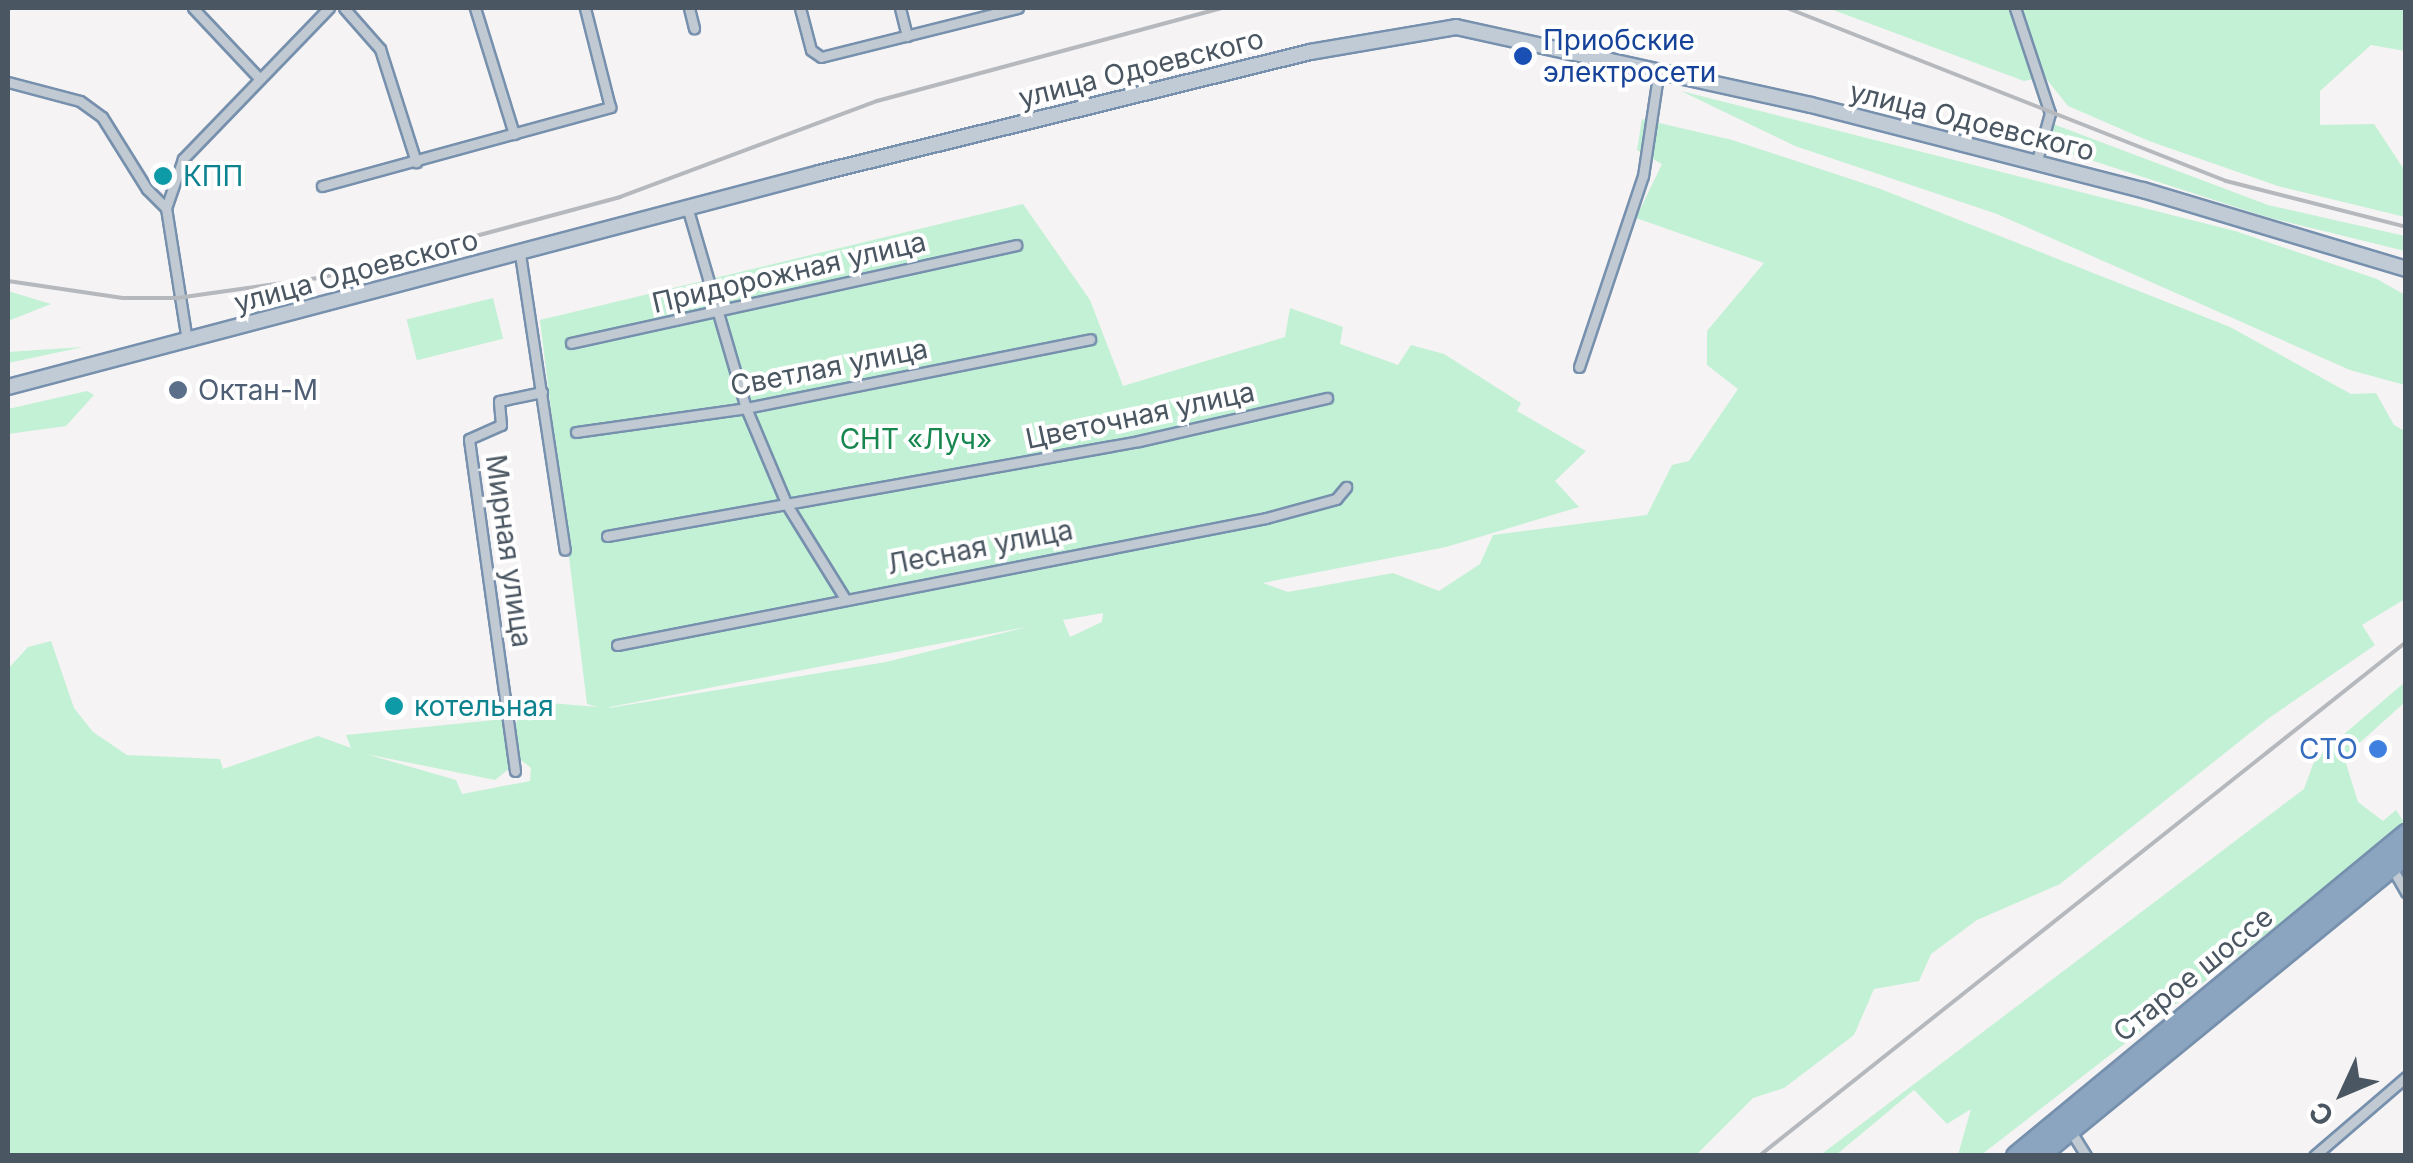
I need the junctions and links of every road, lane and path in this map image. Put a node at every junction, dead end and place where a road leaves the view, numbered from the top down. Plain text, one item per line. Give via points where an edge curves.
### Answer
1 (192, 8) edge
2 (329, 8) edge
3 (344, 8) edge
4 (476, 8) edge
5 (585, 8) edge
6 (689, 8) edge
7 (800, 8) edge
8 (900, 8) edge
9 (1018, 8) edge
10 (2015, 8) edge
11 (694, 28) dead end
12 (907, 36) junction
13 (1659, 69) junction
14 (259, 78) junction
15 (8, 82) edge
16 (514, 134) junction
17 (416, 162) junction
18 (2036, 164) junction
19 (322, 186) dead end
20 (166, 208) junction
21 (688, 210) junction
22 (1016, 244) dead end
23 (520, 254) junction
24 (2406, 269) edge
25 (719, 310) junction
26 (1090, 340) dead end
27 (187, 341) junction
28 (572, 343) dead end
29 (1579, 367) dead end
30 (8, 387) edge
31 (542, 392) junction
32 (1327, 398) dead end
33 (746, 408) junction
34 (576, 432) dead end
35 (1346, 486) dead end
36 (787, 505) junction
37 (607, 536) dead end
38 (564, 550) dead end
39 (844, 597) junction
40 (617, 645) dead end
41 (515, 771) dead end
42 (2406, 834) edge
43 (2398, 862) edge
44 (2406, 892) edge
45 (2406, 1077) edge
46 (2070, 1130) junction
47 (2016, 1156) edge
48 (2039, 1156) edge
49 (2086, 1156) edge
50 (2314, 1156) edge

1 - 14 street
2 - 14 street
3 - 17 street via 380,49
4 - 16 street
5 - 16 street via 614,100 610,107
6 - 11 street
7 - 12 street via 811,50 820,57
8 - 12 street
9 - 12 street
10 - 18 street via 2050,113
13 - 18 street, улица Одоевского
13 - 21 street, улица Одоевского via 1482,29 1426,29 1310,52
13 - 29 street via 1643,176
14 - 20 street via 177,167
15 - 20 street via 93,109
16 - 17 street
17 - 19 street
18 - 24 street, улица Одоевского
20 - 27 street
21 - 23 street, улица Одоевского
21 - 25 street
22 - 25 street, Придорожная улица
23 - 27 street, улица Одоевского
23 - 31 street
25 - 28 street, Придорожная улица
25 - 33 street
26 - 33 street, Светлая улица
27 - 30 street, улица Одоевского
31 - 38 street
31 - 41 street, Мирная улица via 499,400 500,425 470,439
32 - 36 street, Цветочная улица
33 - 34 street, Светлая улица
33 - 36 street
35 - 39 street, Лесная улица via 1336,499 1266,518
36 - 37 street, Цветочная улица
36 - 39 street
39 - 40 street, Лесная улица
42 - 47 highway, Старое шоссе
43 - 44 street
43 - 46 highway, Старое шоссе
45 - 50 street
46 - 48 highway, Старое шоссе
46 - 49 street

